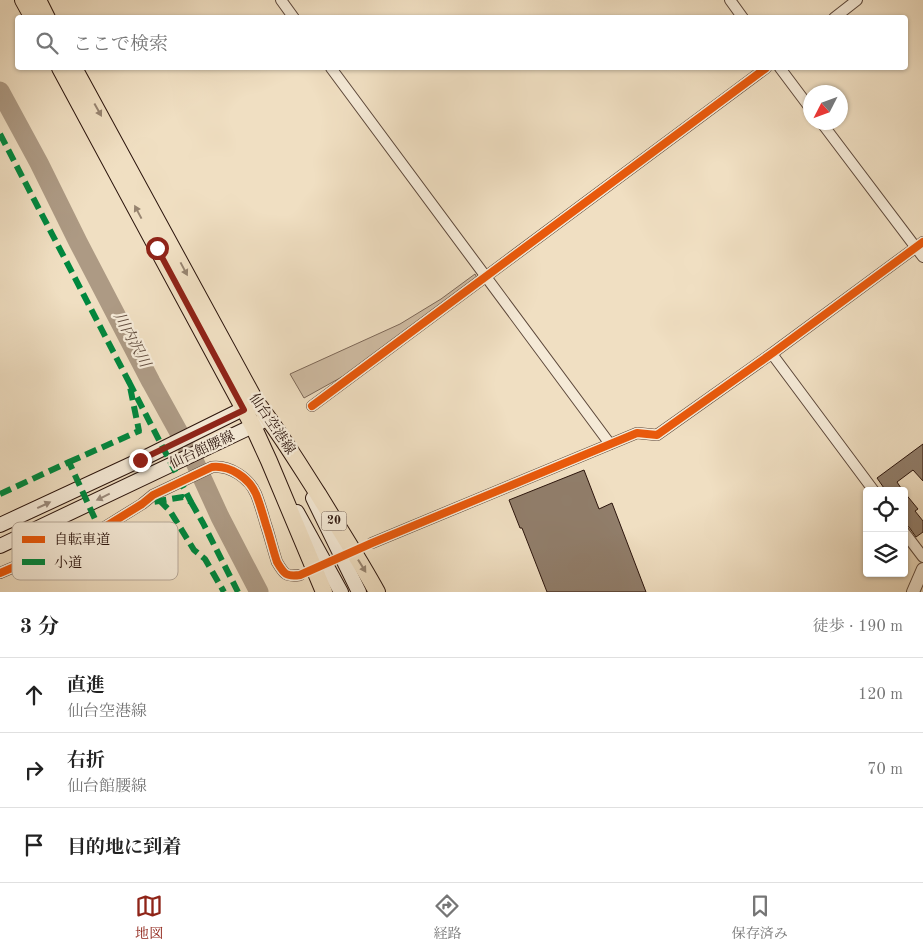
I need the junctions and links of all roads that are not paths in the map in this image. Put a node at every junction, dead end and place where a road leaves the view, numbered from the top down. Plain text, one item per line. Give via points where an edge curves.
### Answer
1 (23, 0) edge
2 (38, 0) edge
3 (281, 0) edge
4 (730, 0) edge
5 (857, 0) edge
6 (31, 15) edge
7 (46, 15) edge
8 (292, 15) edge
9 (740, 15) edge
10 (838, 15) edge
11 (61, 70) edge
12 (75, 70) edge
13 (332, 70) edge
14 (763, 70) edge
15 (782, 70) edge
16 (803, 99) edge
17 (827, 130) edge
18 (919, 245) edge
19 (923, 257) edge
20 (485, 276) junction
21 (772, 354) junction
22 (250, 406) junction
23 (312, 406) dead end
24 (269, 418) junction
25 (253, 426) junction
26 (610, 444) junction
27 (290, 450) junction
28 (269, 461) junction
29 (871, 487) edge
30 (50, 522) edge
31 (113, 522) edge
32 (0, 525) edge
33 (908, 537) edge
34 (12, 540) edge
35 (372, 544) tunnel mouth
36 (0, 546) edge
37 (923, 557) edge
38 (12, 568) edge
39 (923, 569) edge
40 (0, 573) edge
41 (300, 575) dead end
42 (324, 592) edge
43 (342, 592) edge
44 (359, 592) edge
45 (378, 592) edge
46 (913, 592) edge

1 - 6 main road
2 - 7 main road
3 - 8 street
4 - 9 street
5 - 10 street
22 -> 11 main road, 仙台空港線 / 20
12 -> 22 main road, 仙台空港線 / 20
13 - 20 street
14 - 20 street
15 - 16 street
17 - 18 street
18 - 19 street
18 - 21 street
20 - 23 street
20 - 26 street
21 - 26 street via 657,434 637,433
21 - 29 street
22 - 24 main road, 仙台空港線 / 20
22 - 25 main road, 仙台空港線 / 20
32 -> 22 main road, 仙台館腰線
24 - 25 main road, 仙台館腰線
24 - 27 main road, 仙台空港線 / 20
25 - 28 main road, 仙台空港線 / 20
25 -> 30 main road, 仙台館腰線
26 - 35 street
27 - 44 main road
27 -> 45 main road, 仙台空港線 / 20
28 - 42 main road, 仙台空港線 / 20
28 - 43 main road
31 - 41 street via 153,496 212,467 230,469 248,481 256,493 282,572
33 - 37 street
34 -> 36 main road, 仙台館腰線
38 - 40 street
39 - 46 street

